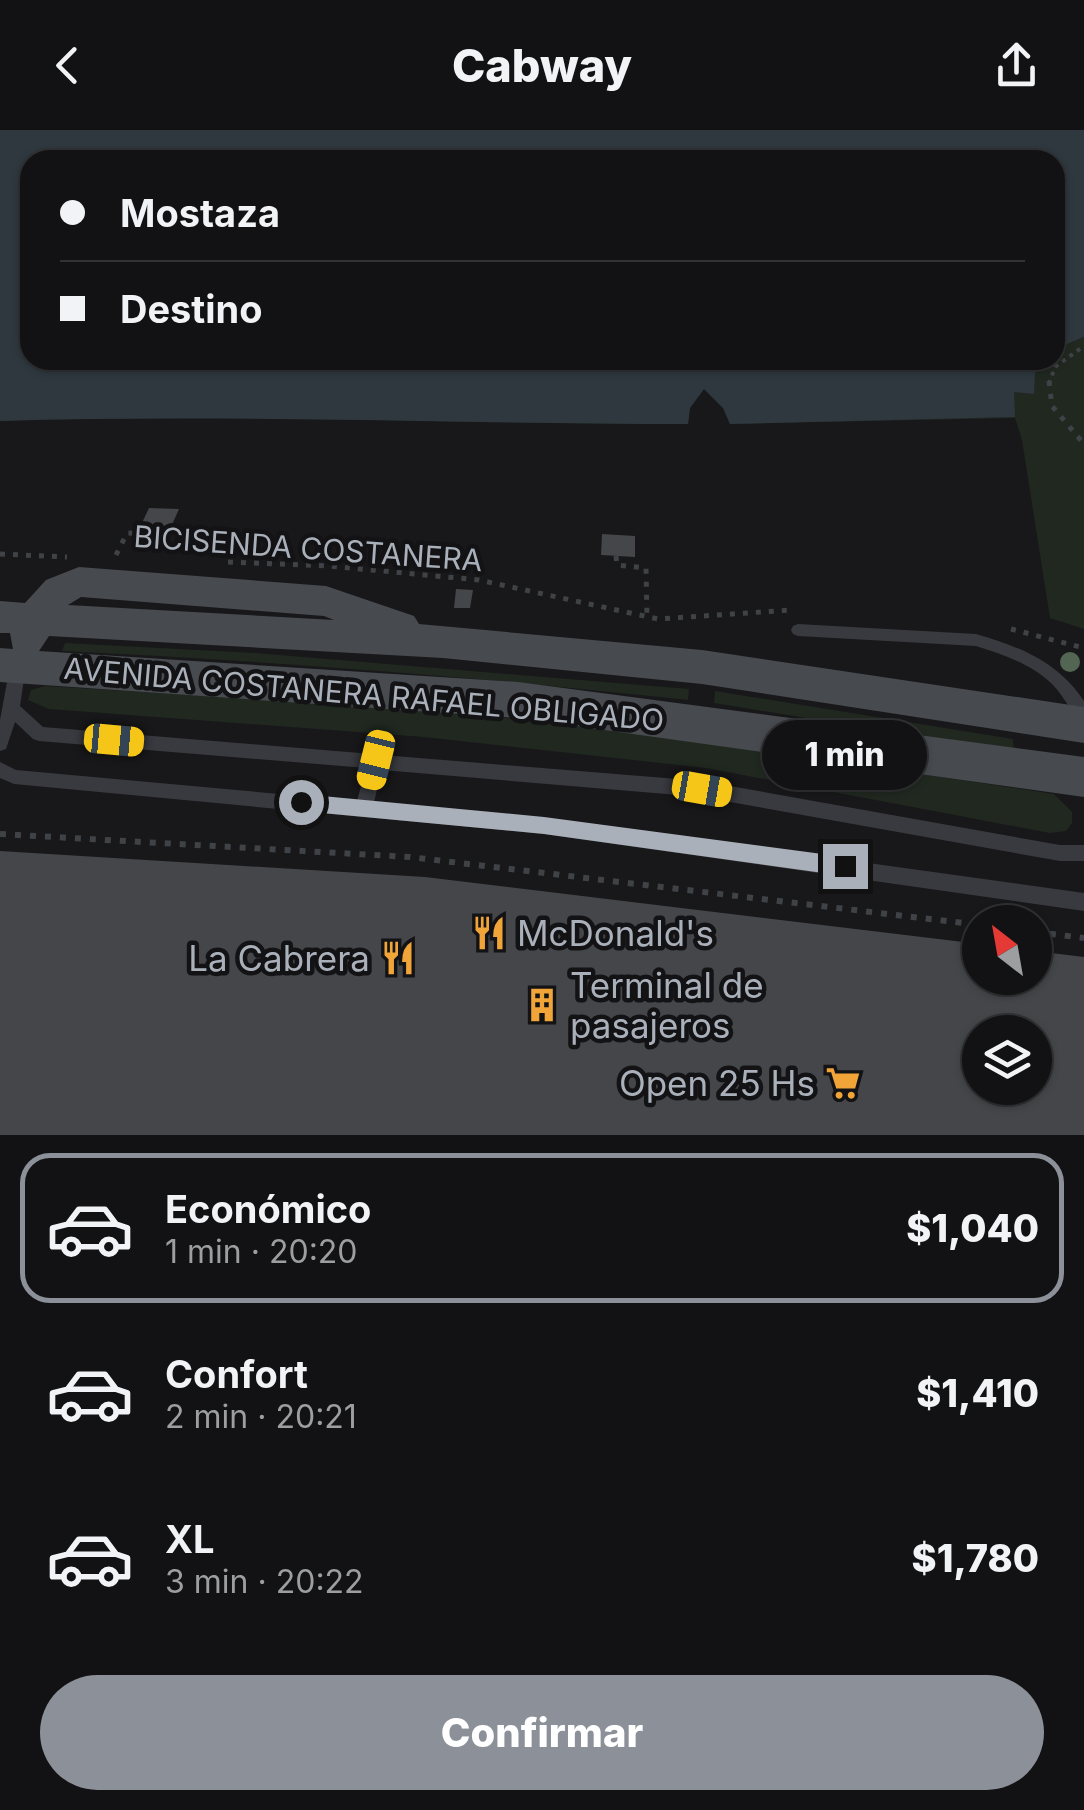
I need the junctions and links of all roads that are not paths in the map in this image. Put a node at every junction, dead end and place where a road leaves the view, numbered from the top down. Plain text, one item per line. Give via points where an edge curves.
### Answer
1 (18, 618) edge
2 (798, 630) dead end
3 (9, 665) edge
4 (12, 708) junction
5 (1084, 714) edge
6 (1084, 725) edge
7 (0, 744) edge
8 (376, 760) junction
9 (0, 769) edge
10 (1084, 777) edge
11 (364, 808) junction
12 (1084, 853) edge
13 (1084, 902) edge

1 - 3 main road
1 - 6 main road, AVENIDA COSTANERA RAFAEL OBLIGADO via 443,642 702,668
2 - 5 lane via 987,643 1049,668
3 - 4 lane
3 - 10 main road, AVENIDA COSTANERA RAFAEL OBLIGADO via 518,700
4 - 7 lane
4 - 8 lane via 39,734
8 - 11 lane
8 - 12 lane via 702,789
9 - 11 lane via 14,777
11 - 13 lane via 544,826

